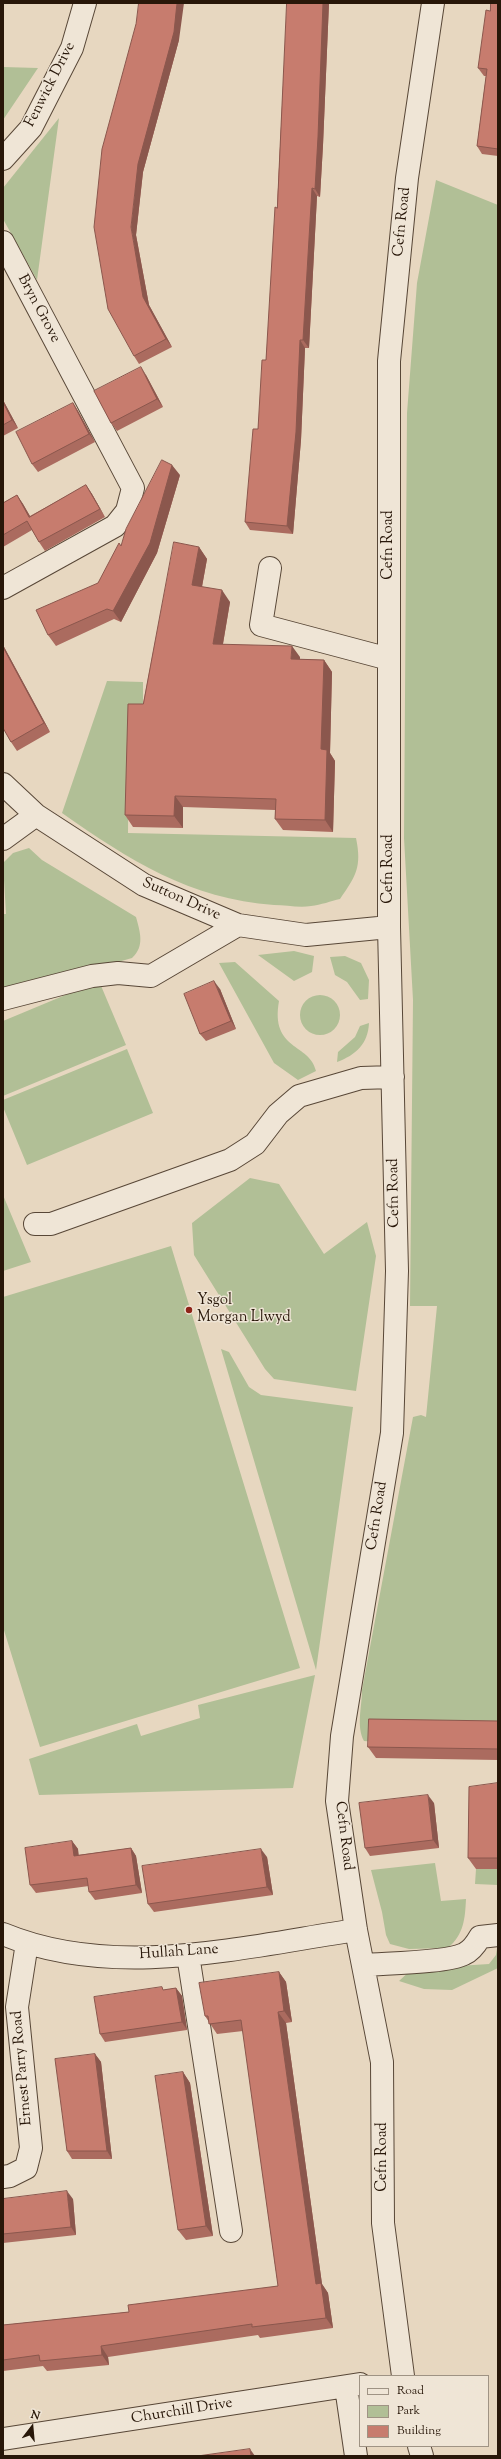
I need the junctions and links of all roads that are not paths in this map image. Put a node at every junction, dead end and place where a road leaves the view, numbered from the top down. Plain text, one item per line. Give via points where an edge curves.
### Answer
1 (85, 3) edge
2 (433, 3) edge
3 (3, 159) edge
4 (3, 242) edge
5 (270, 568) dead end
6 (3, 588) edge
7 (389, 659) junction
8 (3, 784) edge
9 (36, 815) junction
10 (3, 839) edge
11 (238, 925) junction
12 (389, 927) junction
13 (3, 999) edge
14 (393, 1077) junction
15 (35, 1224) dead end
16 (356, 1930) junction
17 (3, 1934) edge
18 (498, 1935) edge
19 (27, 1943) junction
20 (188, 1955) junction
21 (363, 1965) junction
22 (3, 2177) edge
23 (231, 2231) dead end
24 (403, 2375) edge
25 (353, 2385) edge
26 (3, 2439) edge
27 (356, 2456) edge

1 - 3 street, Fenwick Drive via 72,48 31,128
2 - 7 street, Cefn Road via 407,178 388,361
4 - 6 street, Bryn Grove via 132,488 127,511 115,526
5 - 7 street via 261,625
7 - 12 street, Cefn Road
8 - 9 street, Sutton Drive
9 - 10 street
9 - 11 street, Sutton Drive via 144,885
11 - 12 street, Sutton Drive via 306,935
11 - 13 street via 151,976 92,976
12 - 14 street, Cefn Road
14 - 15 street via 360,1078 299,1096 278,1114 255,1144 230,1160 51,1224
14 - 16 street, Cefn Road via 397,1271 392,1433 342,1736 337,1801
16 - 20 street, Hullah Lane
16 - 21 street, Cefn Road
17 - 19 street, Hullah Lane
18 - 21 street via 480,1937 476,1945 464,1954 447,1959
19 - 20 street, Hullah Lane via 95,1956
19 - 22 street, Ernest Parry Road via 17,2007 31,2148 26,2168
20 - 23 street
21 - 24 street, Cefn Road via 382,2062 383,2223
25 - 26 street, Churchill Drive
25 - 27 street

